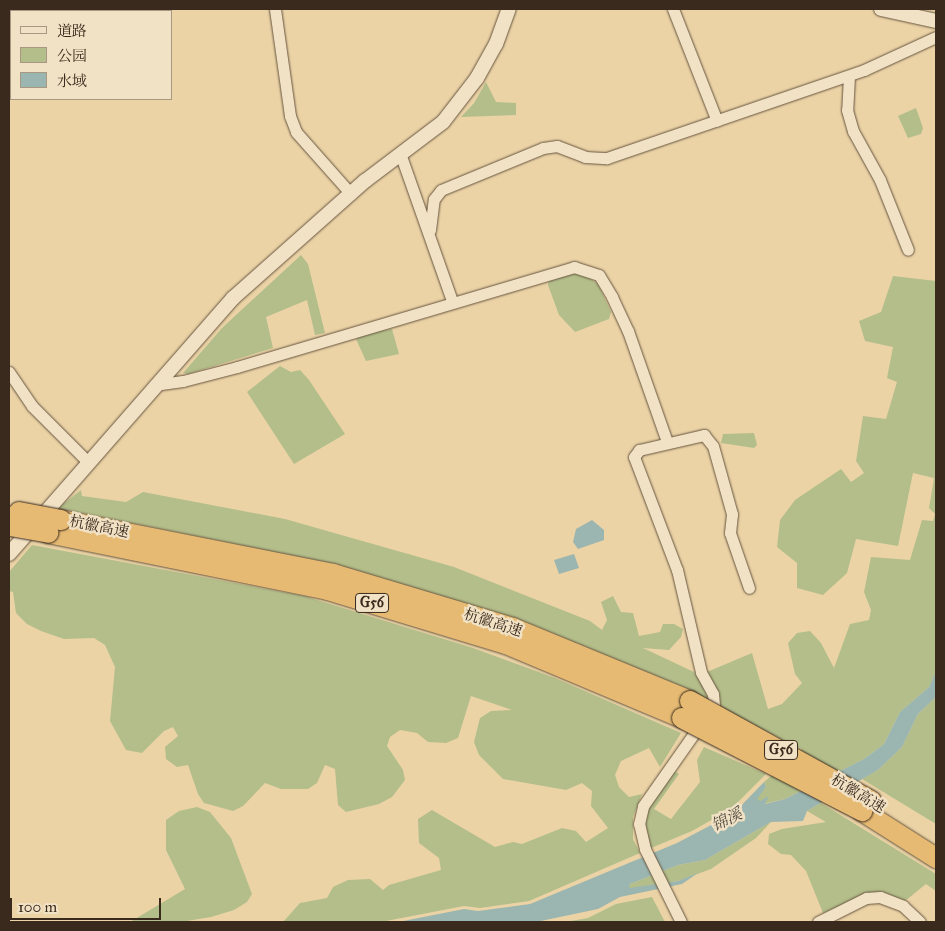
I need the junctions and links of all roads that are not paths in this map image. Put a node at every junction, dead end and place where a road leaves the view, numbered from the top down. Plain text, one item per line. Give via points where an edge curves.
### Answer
1 (274, 9) edge
2 (509, 9) edge
3 (673, 9) edge
4 (881, 9) edge
5 (936, 21) edge
6 (936, 37) edge
7 (849, 76) junction
8 (716, 121) junction
9 (401, 156) junction
10 (351, 194) junction
11 (430, 230) junction
12 (908, 250) dead end
13 (452, 301) junction
14 (9, 372) edge
15 (154, 385) junction
16 (667, 442) junction
17 (88, 462) junction
18 (12, 519) edge
19 (9, 554) edge
20 (749, 588) dead end
21 (867, 806) junction
22 (936, 843) edge
23 (936, 858) edge
24 (681, 922) edge
25 (818, 922) edge
26 (920, 922) edge

1 - 10 street via 290,116 296,132
2 - 9 street via 496,44 459,103 443,122
3 - 8 street
4 - 5 street
6 - 7 street
7 - 8 street
7 - 12 street via 847,110 853,131 880,180
8 - 11 street via 598,160 557,146 543,148 441,190 434,199
9 - 10 street
9 - 11 street
10 - 15 street via 233,298
11 - 13 street
13 - 15 street via 238,367
13 - 16 street via 574,267 599,275 628,331
14 - 17 street via 32,406
15 - 17 street
16 - 20 street via 704,435 713,446 732,514 730,533
16 - 24 street via 639,450 634,456 676,570 698,663 713,694 714,705 643,806 638,824 645,849
17 - 19 street
18 - 21 highway, 杭徽高速 / G56, bridge via 333,574 513,628 686,709
21 - 22 highway, 杭徽高速 / G56
21 - 23 highway, 杭徽高速 / G56
25 - 26 street via 866,898 880,897 903,906

